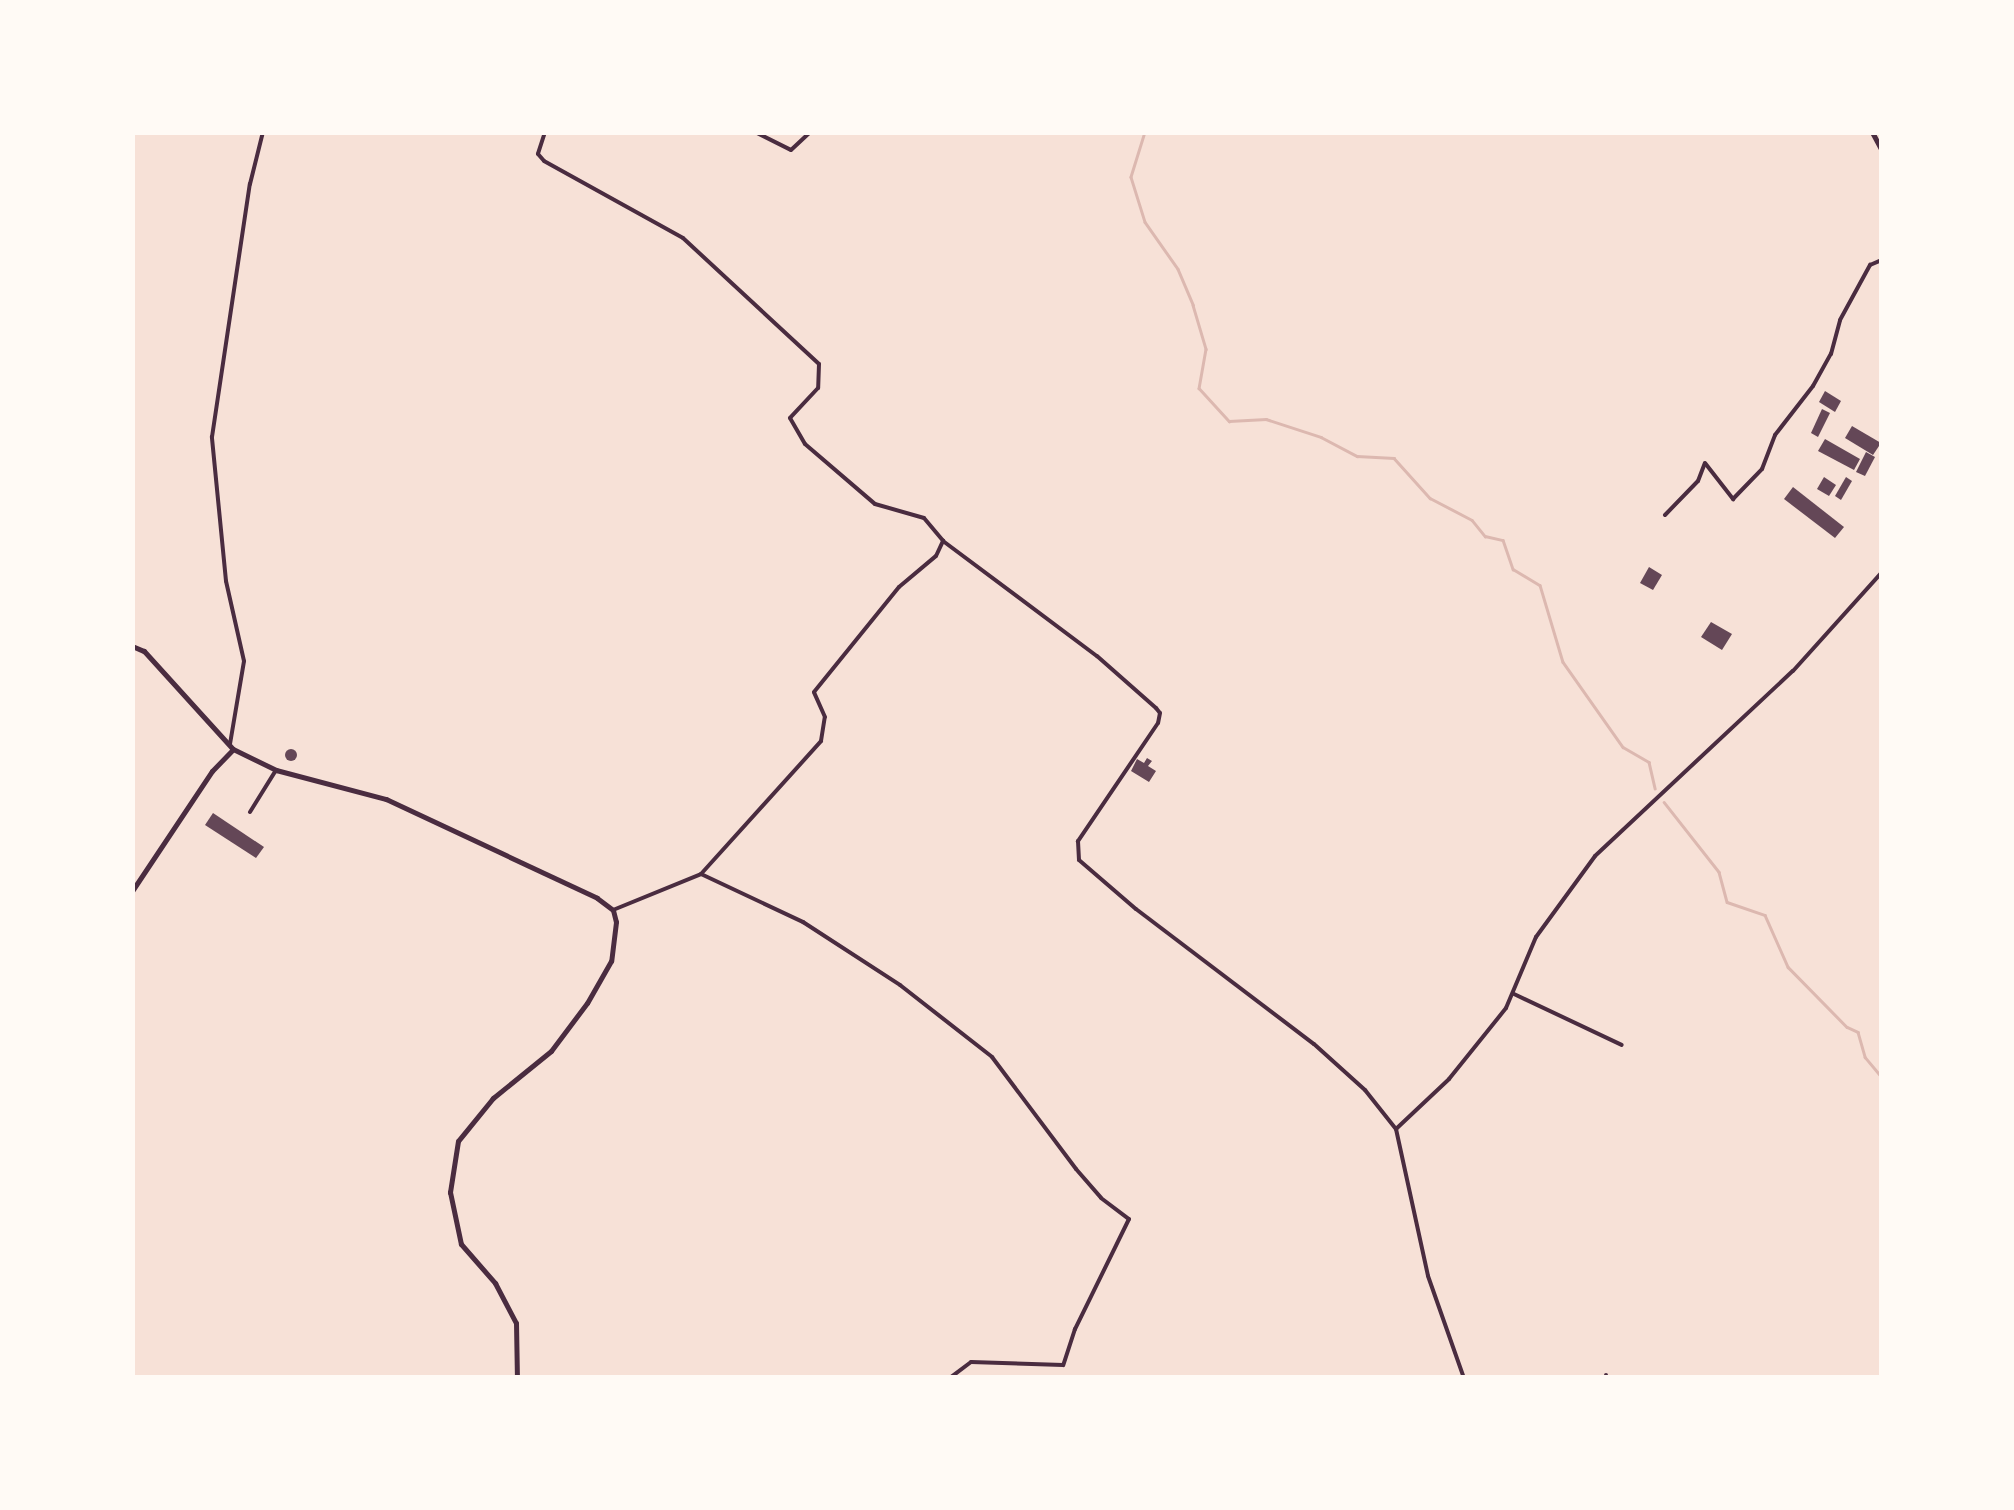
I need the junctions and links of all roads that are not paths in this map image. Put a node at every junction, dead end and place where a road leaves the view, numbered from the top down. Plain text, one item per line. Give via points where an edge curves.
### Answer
1 (262, 132) edge
2 (545, 132) edge
3 (755, 132) edge
4 (810, 132) edge
5 (1872, 132) edge
6 (1882, 151) edge
7 (1882, 260) edge
8 (1665, 515) dead end
9 (943, 541) junction
10 (1882, 572) edge
11 (132, 646) edge
12 (231, 747) junction
13 (276, 770) junction
14 (250, 812) dead end
15 (700, 874) junction
16 (132, 891) edge
17 (613, 910) junction
18 (1514, 994) junction
19 (1622, 1044) dead end
20 (1396, 1128) junction
21 (516, 1378) edge
22 (950, 1378) edge
23 (1464, 1378) edge

1 - 12 street via 212,437 226,581 244,661
2 - 9 street via 539,146 544,161 683,238 819,364 818,388 790,418 796,433 869,499 924,518
3 - 4 street via 791,150
5 - 6 street
7 - 8 street via 1870,265 1840,320 1831,354 1775,435 1762,469 1734,498 1705,463 1698,481
9 - 15 street via 814,692 826,717 821,741
9 - 20 street via 1097,656 1160,713 1078,841 1085,868 1314,1044
10 - 18 street via 1793,672 1595,856 1536,937
11 - 12 street via 144,650
12 - 13 street
12 - 16 street
13 - 14 street
13 - 17 street via 386,799
15 - 17 street
15 - 22 street via 802,922 900,985 992,1057 1076,1169 1129,1219 1063,1366 971,1362
17 - 21 street via 611,961 588,1003 551,1051 493,1098 458,1141 450,1192 460,1244 495,1283 516,1322
18 - 19 street
18 - 20 street via 1449,1079
20 - 23 street via 1428,1276

